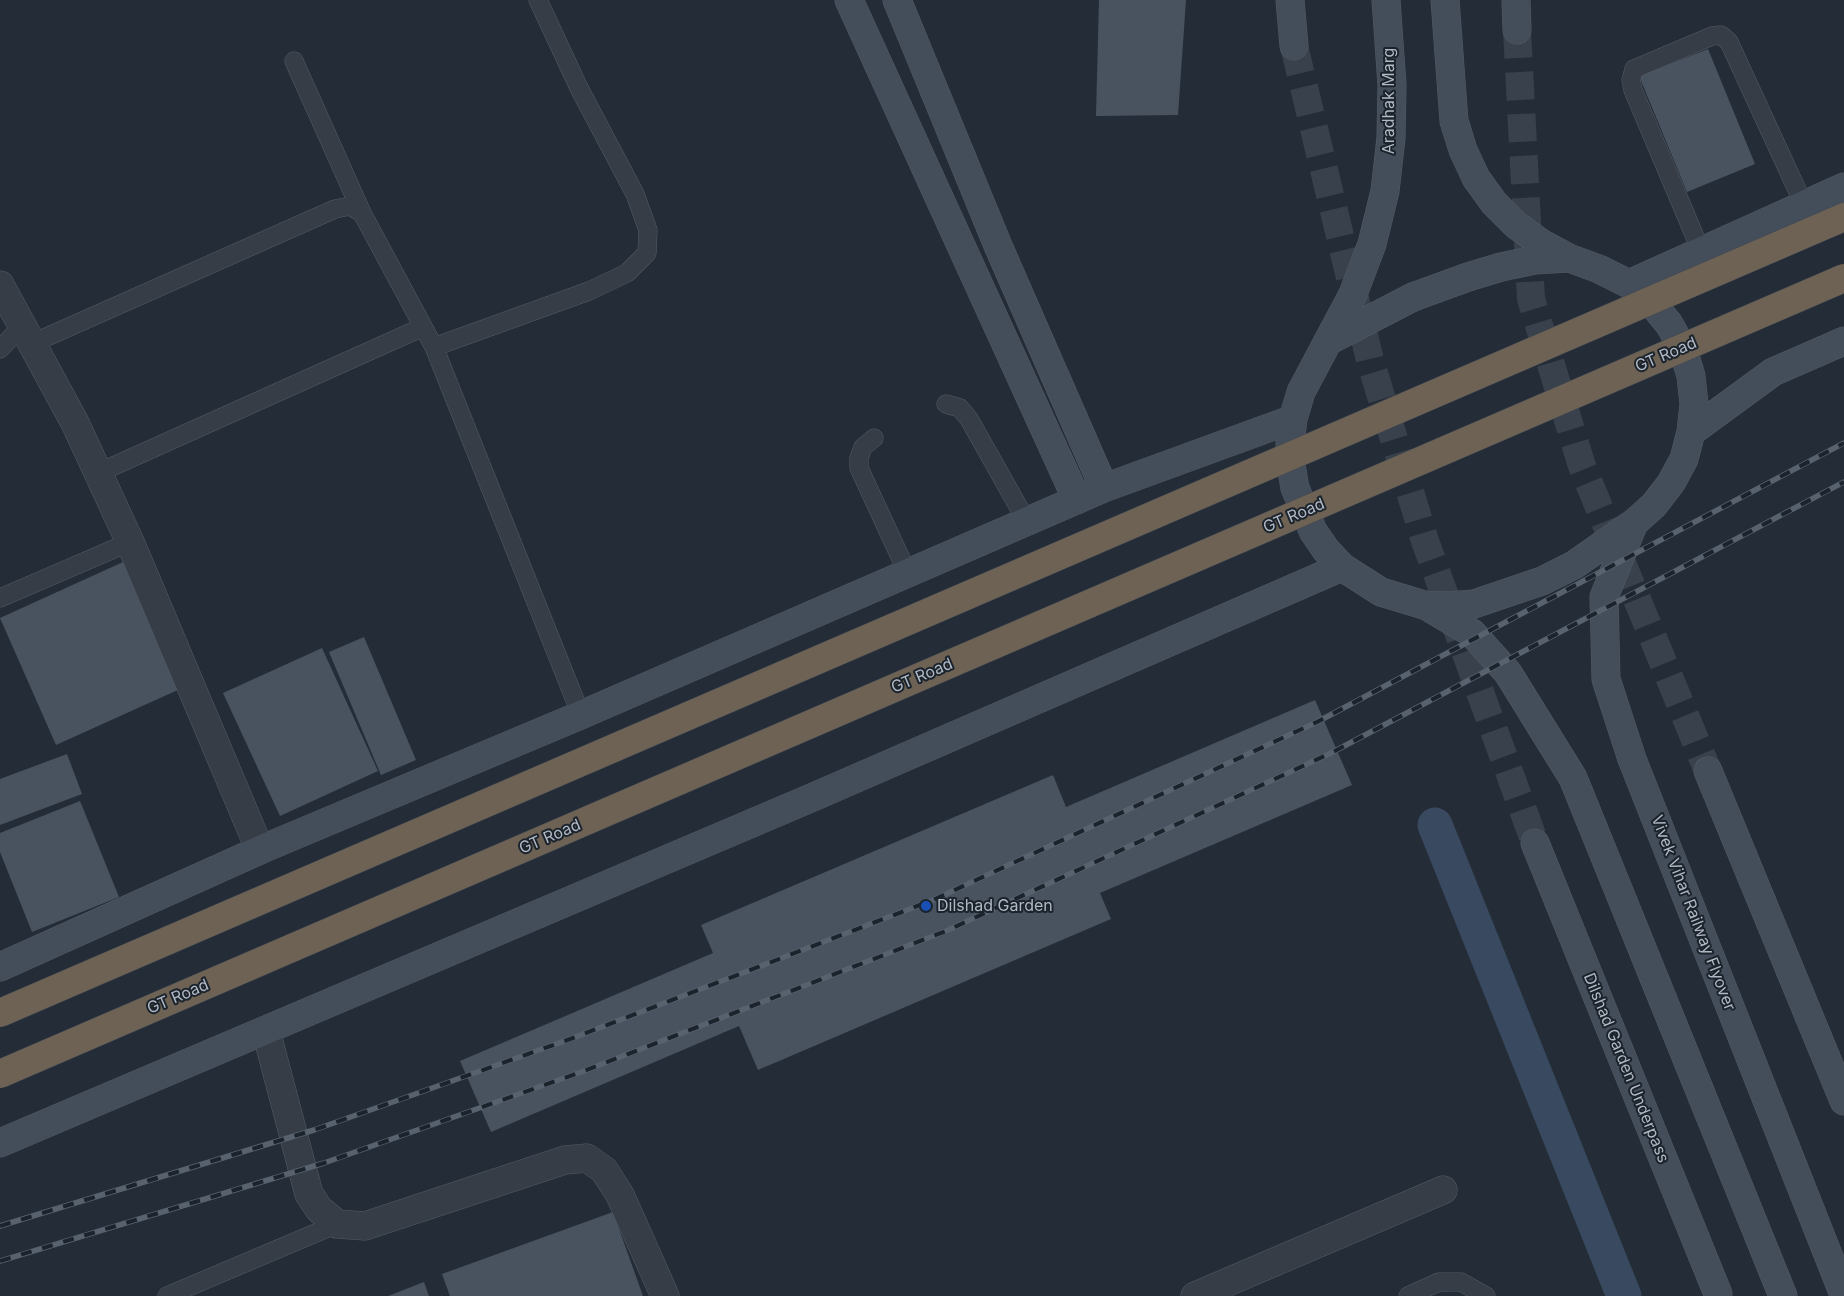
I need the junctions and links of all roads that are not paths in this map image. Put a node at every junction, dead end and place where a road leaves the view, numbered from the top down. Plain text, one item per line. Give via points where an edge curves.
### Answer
1 (538, 0) edge
2 (848, 0) edge
3 (897, 0) edge
4 (1290, 0) edge
5 (1386, 0) edge
6 (1445, 0) edge
7 (1516, 0) edge
8 (1517, 30) tunnel mouth
9 (1294, 46) tunnel mouth
10 (294, 61) dead end
11 (1844, 188) edge
12 (1804, 205) junction
13 (362, 213) junction
14 (1844, 217) edge
15 (1701, 251) junction
16 (1569, 258) junction
17 (1844, 278) edge
18 (1629, 284) junction
19 (0, 285) edge
20 (423, 328) junction
21 (28, 334) junction
22 (1844, 340) edge
23 (1328, 341) junction
24 (434, 347) junction
25 (0, 349) edge
26 (946, 404) dead end
27 (1293, 419) junction
28 (1692, 432) junction
29 (874, 438) dead end
30 (98, 473) junction
31 (1104, 488) junction
32 (1077, 500) junction
33 (1026, 522) junction
34 (1634, 523) junction
35 (130, 542) junction
36 (1342, 567) junction
37 (908, 574) junction
38 (0, 598) edge
39 (1424, 605) junction
40 (581, 715) junction
41 (1708, 770) tunnel mouth
42 (1535, 843) tunnel mouth
43 (260, 850) junction
44 (0, 967) edge
45 (0, 1012) edge
46 (266, 1031) junction
47 (0, 1074) edge
48 (1844, 1101) edge
49 (0, 1143) edge
50 (1443, 1190) dead end
51 (337, 1224) junction
52 (1718, 1294) dead end
53 (1844, 1295) edge
54 (167, 1296) edge
55 (665, 1296) edge
56 (1195, 1296) edge
57 (1408, 1296) edge
58 (1486, 1296) edge
59 (1783, 1296) edge

1 - 24 lane via 634,194 648,230 647,253 627,273 589,291
2 - 32 main road
3 - 31 main road
4 - 9 main road
5 - 23 main road, Aradhak Marg via 1392,85 1385,191 1372,244
6 - 16 main road via 1454,121 1469,164 1494,203 1516,225 1541,244
7 - 8 main road
10 - 13 lane
11 - 12 main road
12 - 15 main road
12 - 15 lane via 1730,42 1721,35 1712,36 1634,69 1633,90
13 - 20 lane
13 - 21 lane via 350,206 335,209
14 - 45 highway, bridge
15 - 18 main road
16 - 18 main road
16 - 23 main road via 1535,260 1468,277 1413,297
17 - 47 highway, GT Road, bridge
18 - 28 main road via 1651,302 1683,348 1691,376
19 - 21 street
20 - 24 lane
20 - 30 lane
21 - 25 lane
21 - 30 street
22 - 28 main road via 1773,372
23 - 27 main road, Aradhak Marg via 1301,392
24 - 40 lane
26 - 33 lane via 960,408 969,418
27 - 31 main road
27 - 36 main road, Aradhak Marg via 1291,465 1297,496 1312,531
28 - 34 main road via 1684,459 1671,483
29 - 37 lane via 863,447 859,468
30 - 35 street
31 - 32 main road
32 - 33 main road
33 - 37 main road
34 - 39 main road via 1574,565 1542,581 1474,604
34 - 53 main road, Vivek Vihar Railway Flyover via 1604,597 1606,679 1632,760
35 - 38 lane
35 - 43 street
36 - 39 main road, Aradhak Marg via 1381,592
36 - 46 main road
37 - 40 main road
39 - 59 main road via 1472,633 1508,673 1573,778
40 - 43 main road
41 - 48 main road
42 - 52 main road, Dilshad Garden Underpass
43 - 44 main road
46 - 49 main road
46 - 51 street via 309,1194 319,1209
50 - 56 street
51 - 54 lane
51 - 55 street via 365,1226 564,1160 587,1158 604,1170 620,1196
57 - 58 lane via 1439,1282 1461,1282

